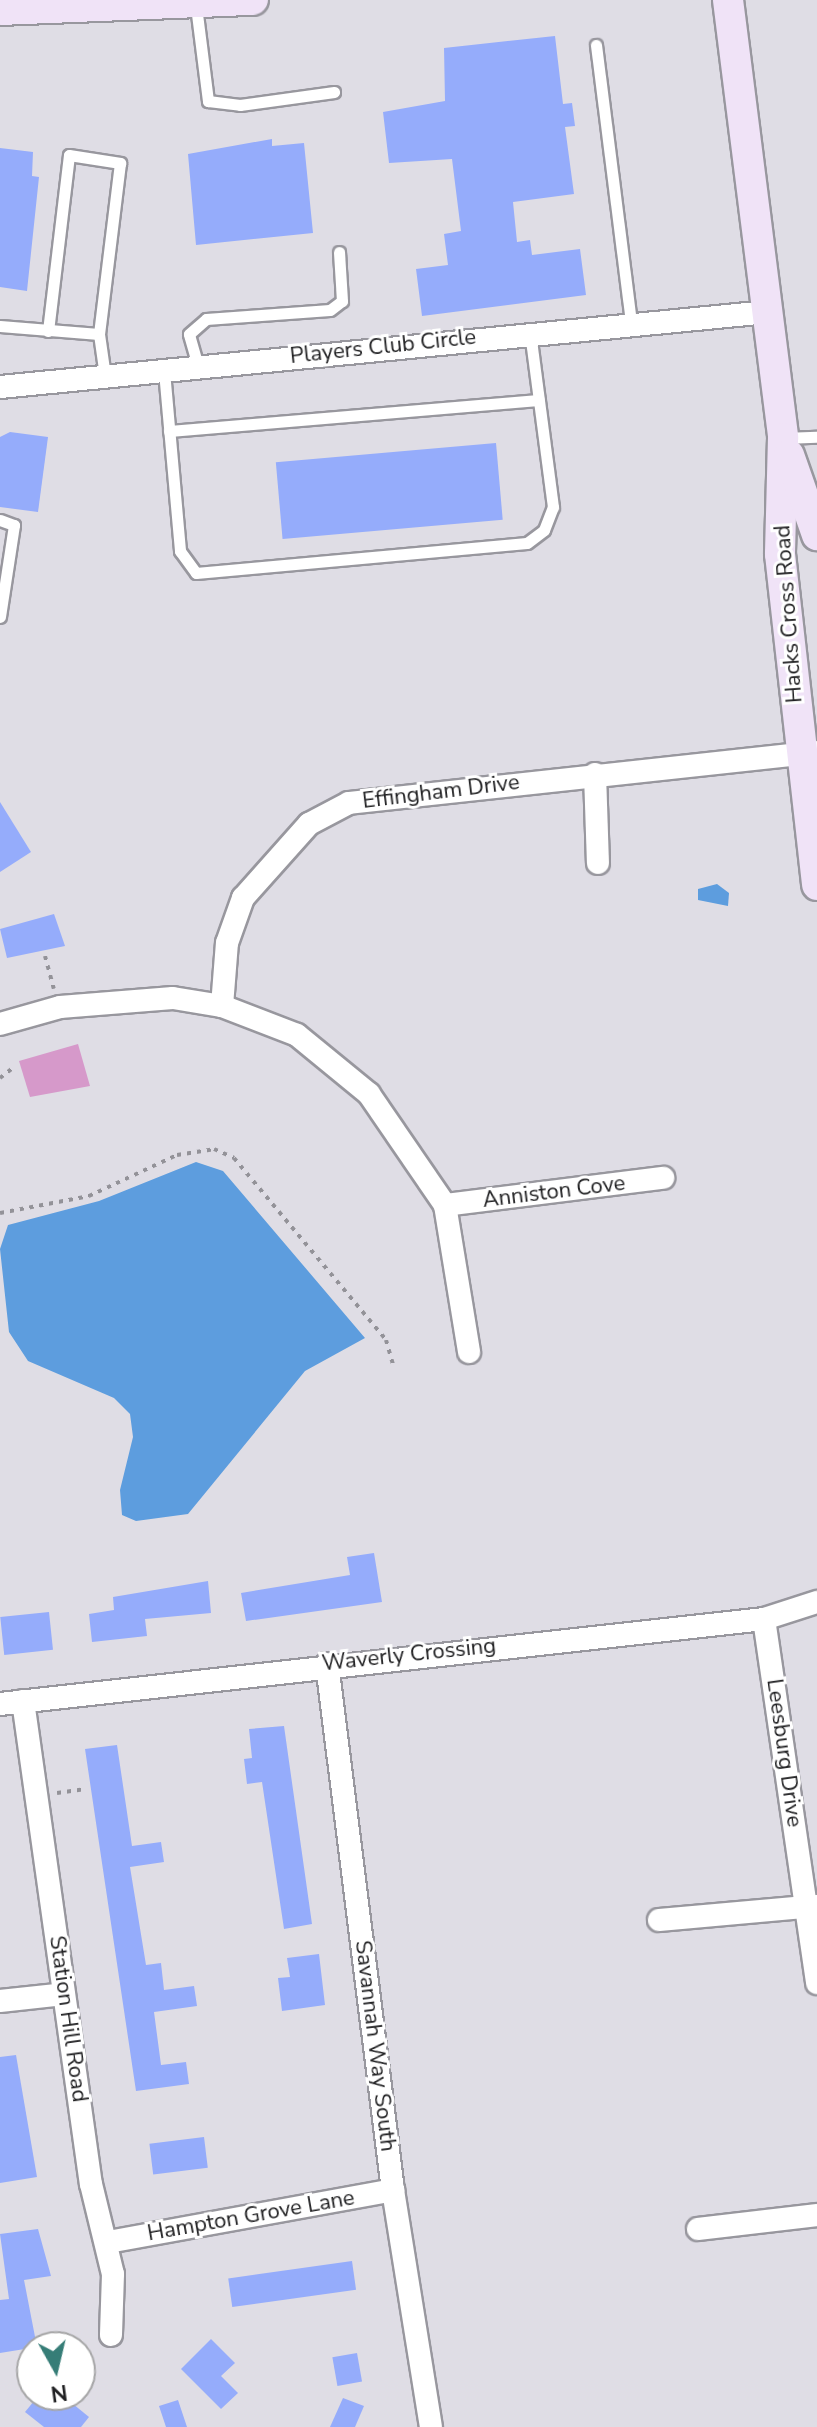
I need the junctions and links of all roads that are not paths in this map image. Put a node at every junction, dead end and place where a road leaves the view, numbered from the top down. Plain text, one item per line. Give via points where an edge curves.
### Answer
1 (253, 0) edge
2 (728, 0) edge
3 (195, 3) edge
4 (0, 10) edge
5 (596, 45) dead end
6 (334, 92) dead end
7 (339, 252) dead end
8 (767, 312) junction
9 (631, 324) junction
10 (0, 326) edge
11 (48, 331) junction
12 (530, 333) junction
13 (99, 334) junction
14 (198, 366) junction
15 (164, 370) junction
16 (105, 376) junction
17 (0, 387) edge
18 (539, 400) junction
19 (169, 431) junction
20 (817, 437) edge
21 (783, 438) junction
22 (0, 520) edge
23 (817, 535) edge
24 (0, 617) edge
25 (808, 753) edge
26 (595, 774) junction
27 (598, 863) dead end
28 (817, 885) edge
29 (222, 1006) junction
30 (0, 1024) edge
31 (663, 1178) dead end
32 (445, 1205) junction
33 (469, 1352) dead end
34 (817, 1602) edge
35 (764, 1619) junction
36 (327, 1664) junction
37 (23, 1701) junction
38 (0, 1704) edge
39 (811, 1907) edge
40 (659, 1920) dead end
41 (817, 1983) edge
42 (64, 1994) junction
43 (0, 2001) edge
44 (393, 2190) junction
45 (817, 2215) edge
46 (698, 2229) dead end
47 (108, 2242) junction
48 (111, 2335) dead end
49 (431, 2427) edge

1 - 3 main road
2 - 8 main road, Hacks Cross Road
3 - 4 main road
3 - 6 lane via 208,101 240,105
5 - 9 lane
7 - 14 lane via 342,301 330,310 206,319 189,334
8 - 9 street, Players Club Circle
8 - 21 main road, Hacks Cross Road
9 - 12 street, Players Club Circle
10 - 11 lane
11 - 13 lane
11 - 13 lane via 69,155 120,163
12 - 14 street, Players Club Circle
12 - 18 lane
13 - 16 lane
14 - 15 street, Players Club Circle
15 - 16 street, Players Club Circle
15 - 19 lane
16 - 17 street, Players Club Circle
18 - 19 lane
18 - 19 lane via 553,507 544,530 527,543 215,575 196,573 180,551
20 - 21 lane
21 - 23 main road, Hacks Cross Road
21 - 25 main road, Hacks Cross Road via 780,554
22 - 24 lane via 14,525
25 - 26 street, Effingham Drive
25 - 28 main road, Hacks Cross Road
26 - 27 street
26 - 29 street, Effingham Drive via 349,803 309,824 243,898 227,943
29 - 30 street via 127,997 60,1007
29 - 32 street via 297,1035 340,1067 392,1121
31 - 32 street, Anniston Cove
32 - 33 street
34 - 35 street, Waverly Crossing
35 - 36 street, Waverly Crossing
35 - 39 street, Leesburg Drive
36 - 37 street, Waverly Crossing
36 - 44 street, Savannah Way South
37 - 38 street, Waverly Crossing
37 - 42 street, Station Hill Road
39 - 40 street
39 - 41 street, Leesburg Drive
42 - 43 street
42 - 47 street, Station Hill Road via 91,2184
44 - 47 street, Hampton Grove Lane
44 - 49 street, Savannah Way South
45 - 46 street
47 - 48 street, Station Hill Road

